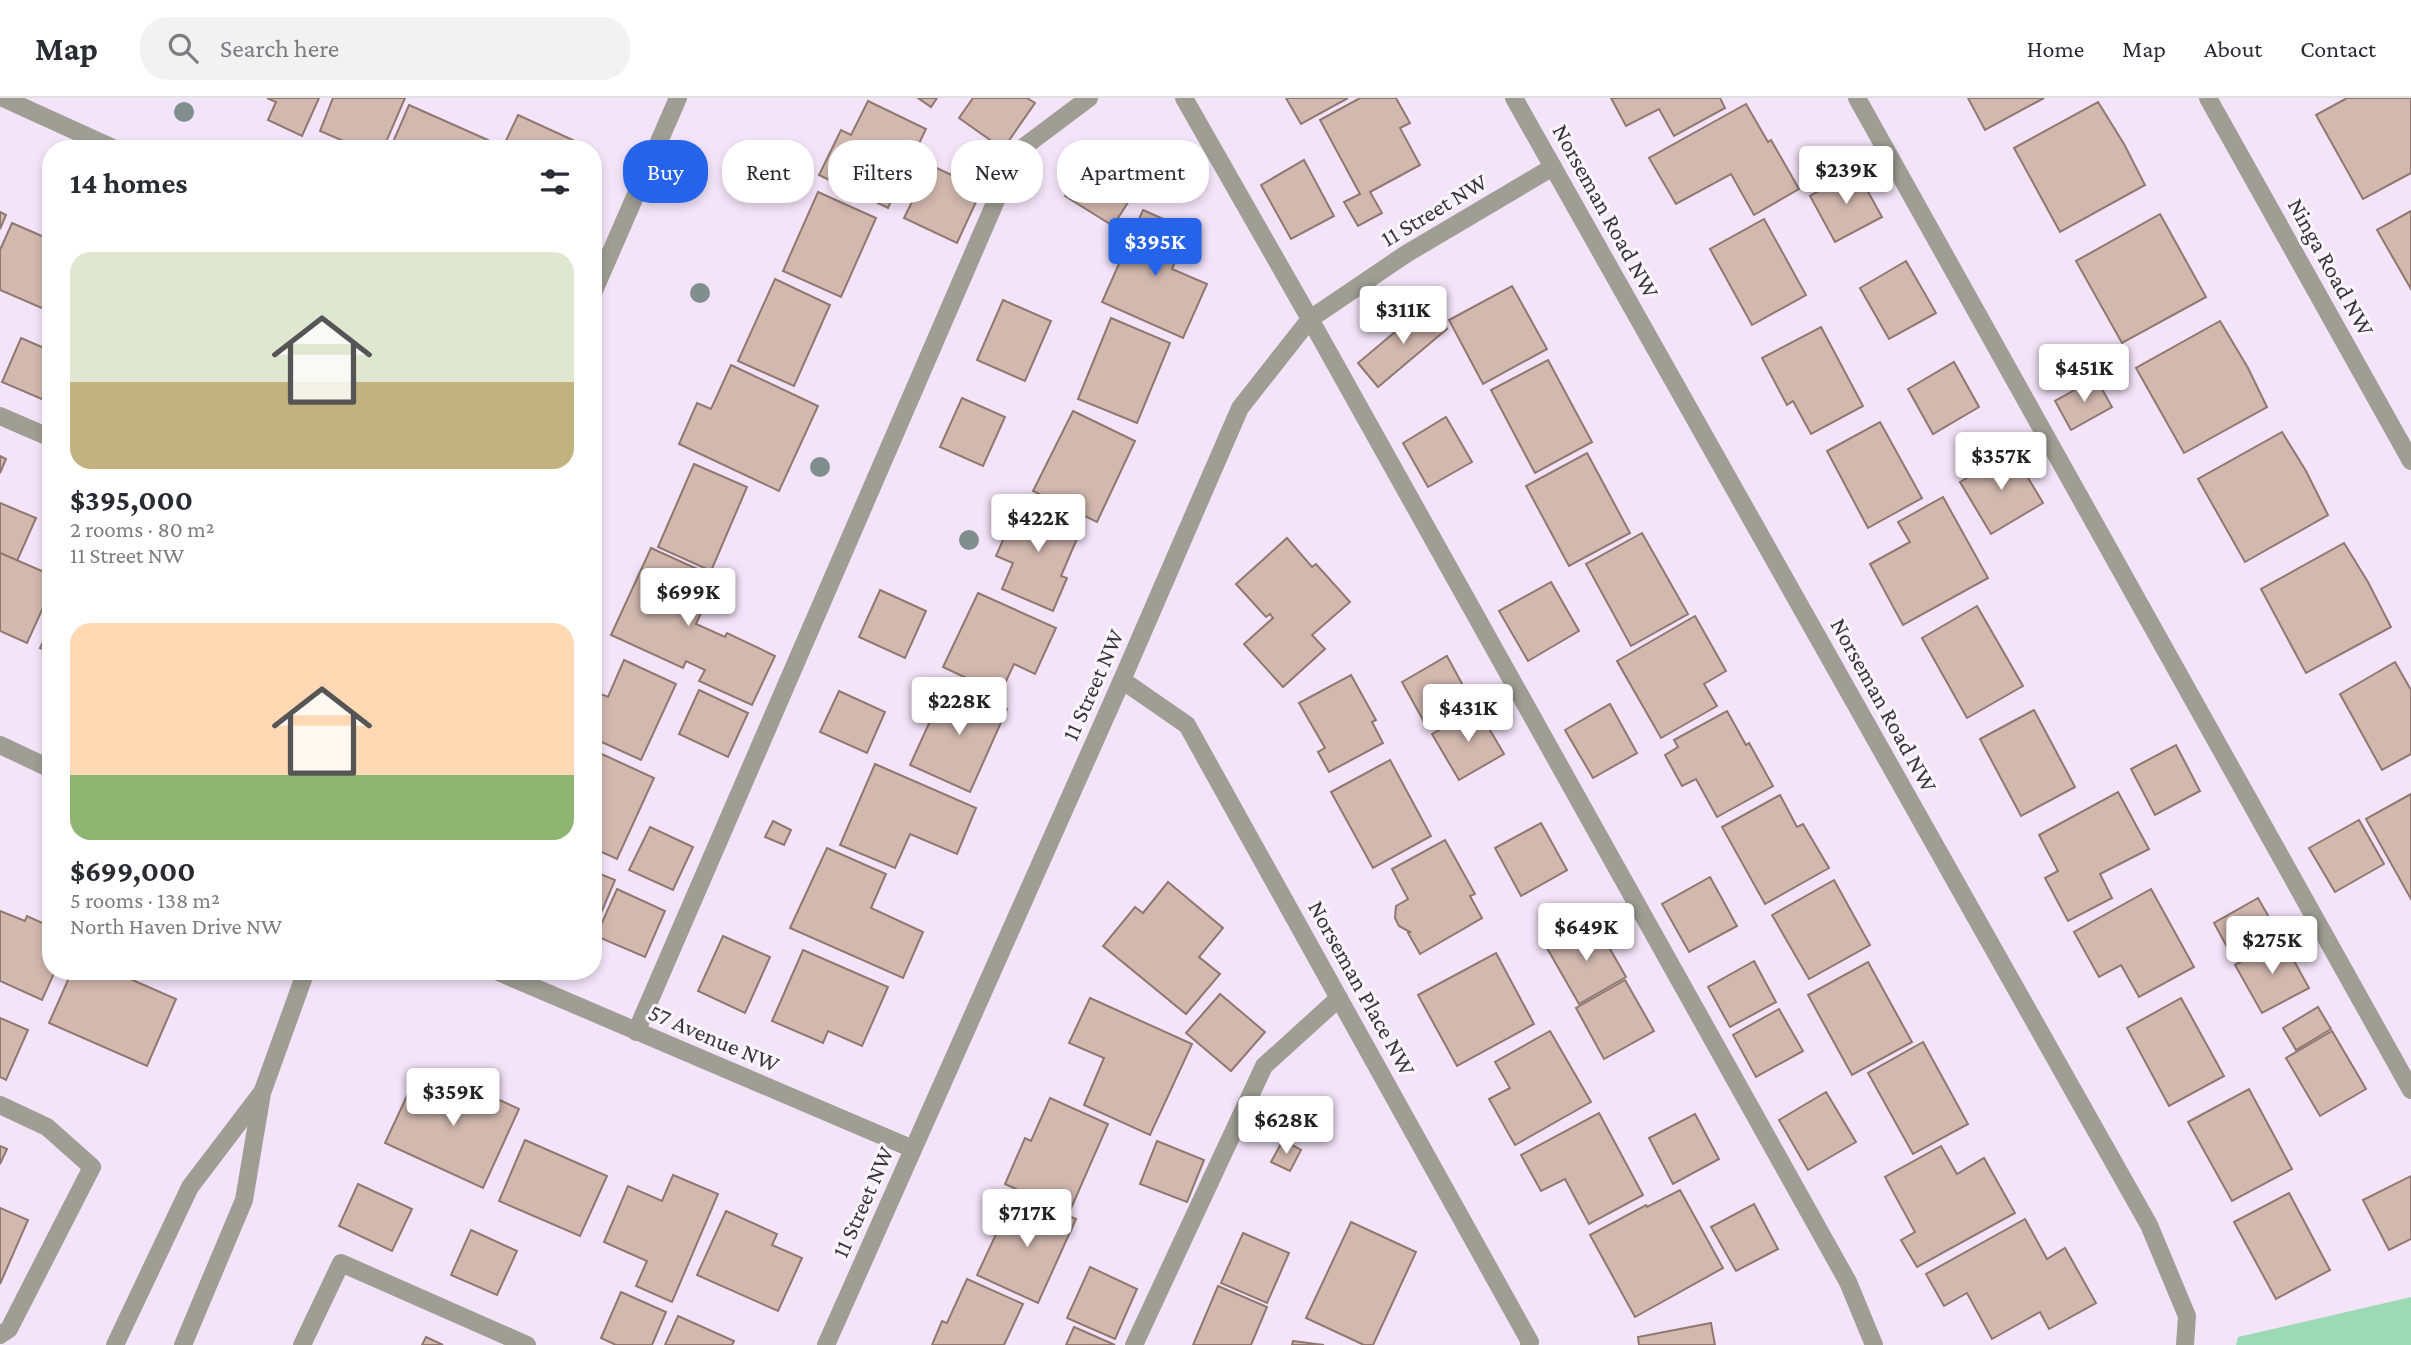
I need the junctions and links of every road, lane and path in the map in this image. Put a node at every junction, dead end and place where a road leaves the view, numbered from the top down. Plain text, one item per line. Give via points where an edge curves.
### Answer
1 (3, 98) edge
2 (678, 98) edge
3 (1089, 98) edge
4 (1184, 98) edge
5 (1514, 98) edge
6 (1857, 98) edge
7 (2208, 98) edge
8 (95, 140) edge
9 (1553, 167) junction
10 (602, 272) edge
11 (1310, 319) junction
12 (0, 416) edge
13 (42, 434) edge
14 (2411, 461) edge
15 (1122, 680) junction
16 (0, 745) edge
17 (42, 765) edge
18 (303, 980) edge
19 (517, 980) edge
20 (1339, 998) junction
21 (636, 1031) junction
22 (2411, 1090) edge
23 (262, 1093) junction
24 (0, 1105) edge
25 (913, 1149) junction
26 (0, 1335) edge
27 (116, 1345) edge
28 (183, 1345) edge
29 (302, 1345) edge
30 (527, 1345) edge
31 (826, 1345) edge
32 (1133, 1345) edge
33 (1529, 1345) edge
34 (1874, 1345) edge
35 (2185, 1345) edge

1 - 8 street
2 - 10 street
3 - 21 street via 1017,152
4 - 11 street
5 - 9 street, Norseman Road NW
6 - 22 street
7 - 14 street, Ninga Road NW
9 - 11 street, 11 Street NW via 1406,254
9 - 35 street, Norseman Road NW via 2149,1225 2187,1316
11 - 15 street, 11 Street NW via 1240,408
11 - 34 street via 1848,1282
12 - 13 street
15 - 20 street, Norseman Place NW via 1187,725
15 - 25 street, 11 Street NW
16 - 17 street
18 - 23 street
19 - 21 street, 57 Avenue NW
20 - 32 street via 1265,1066
20 - 33 street, Norseman Place NW
21 - 25 street, 57 Avenue NW
23 - 27 street via 190,1187
23 - 28 street via 244,1200
24 - 26 street via 47,1126 92,1167 9,1329
25 - 31 street, 11 Street NW
29 - 30 street via 341,1263

